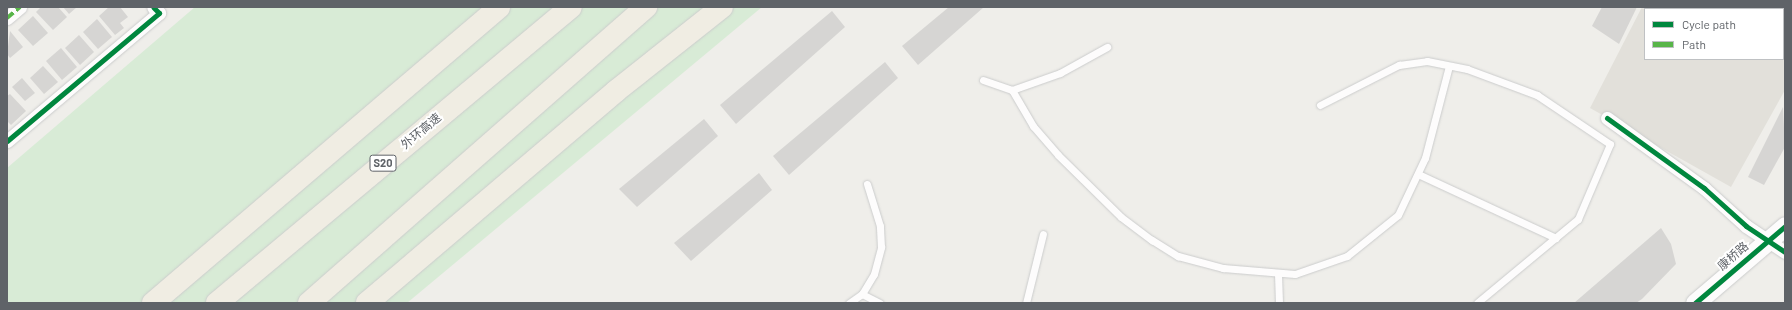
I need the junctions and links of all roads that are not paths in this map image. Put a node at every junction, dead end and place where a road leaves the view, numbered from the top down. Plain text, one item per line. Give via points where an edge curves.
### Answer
1 (20, 7) edge
2 (499, 7) edge
3 (571, 7) edge
4 (646, 7) edge
5 (722, 7) edge
6 (156, 10) edge
7 (7, 18) edge
8 (1107, 48) dead end
9 (1449, 66) junction
10 (983, 80) dead end
11 (1012, 90) junction
12 (1320, 105) dead end
13 (1607, 118) dead end
14 (8, 139) edge
15 (1418, 174) junction
16 (867, 184) dead end
17 (1785, 226) edge
18 (1044, 234) dead end
19 (1556, 238) junction
20 (1768, 240) junction
21 (1785, 252) edge
22 (1278, 274) junction
23 (862, 294) junction
24 (153, 303) edge
25 (217, 303) edge
26 (309, 303) edge
27 (367, 303) edge
28 (849, 303) edge
29 (880, 303) edge
30 (1026, 303) edge
31 (1279, 303) edge
32 (1477, 303) edge
33 (1695, 303) edge

1 - 7 street
2 - 24 highway
3 - 25 highway, 外环高速 / S20
4 - 26 highway
5 - 27 highway via 599,105
6 - 14 street
8 - 11 lane via 1060,73
9 - 12 lane via 1427,61 1399,65
9 - 15 lane
9 - 19 lane via 1496,78 1537,95 1610,144 1578,219
10 - 11 lane
11 - 22 lane via 1033,126 1058,155 1121,217 1152,240 1178,256 1223,268
13 - 20 street
15 - 19 lane
15 - 22 lane via 1398,214 1347,256 1302,272
16 - 23 lane via 880,226 881,247 874,274
17 - 20 main road, 康桥路
18 - 30 lane
19 - 32 lane
20 - 21 street
20 - 33 main road, 康桥路
22 - 31 lane
23 - 28 lane
23 - 29 lane

